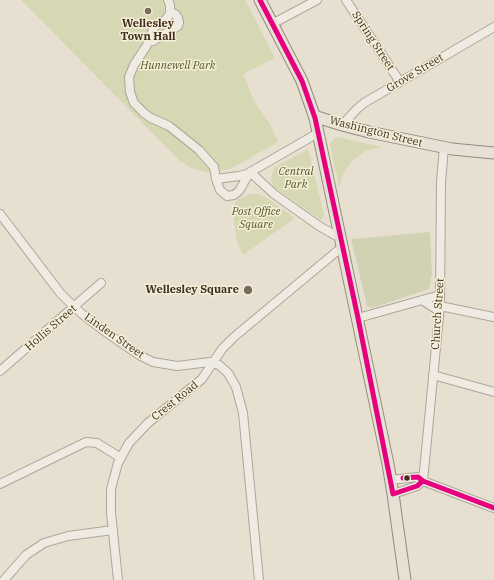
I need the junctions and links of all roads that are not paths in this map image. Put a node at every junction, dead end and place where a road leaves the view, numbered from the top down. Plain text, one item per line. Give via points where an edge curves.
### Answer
1 (168, 0) edge
2 (260, 0) edge
3 (317, 0) edge
4 (346, 0) edge
5 (170, 12) junction
6 (272, 24) junction
7 (494, 27) edge
8 (148, 41) junction
9 (400, 82) junction
10 (314, 116) junction
11 (342, 125) junction
12 (318, 133) junction
13 (444, 147) junction
14 (494, 153) edge
15 (250, 172) junction
16 (216, 180) junction
17 (0, 214) edge
18 (341, 242) junction
19 (101, 283) dead end
20 (440, 295) junction
21 (422, 300) junction
22 (74, 307) junction
23 (440, 308) junction
24 (494, 317) edge
25 (358, 318) junction
26 (213, 363) junction
27 (0, 371) edge
28 (433, 375) junction
29 (494, 392) edge
30 (121, 458) junction
31 (390, 480) junction
32 (423, 481) junction
33 (0, 484) edge
34 (393, 494) junction
35 (494, 508) edge
36 (113, 530) junction
37 (4, 580) edge
38 (118, 580) edge
39 (259, 580) edge
40 (405, 580) edge

1 - 5 street
2 - 6 main road, Washington Street
3 - 6 street
4 - 9 street, Spring Street
5 - 8 street via 165,20 154,27
5 - 8 street via 178,18 178,26 153,41
6 - 10 main road, Washington Street via 302,82
7 - 9 street, Grove Street
8 - 16 street via 130,77 133,101 147,115 169,126 194,145 212,165
9 - 11 street, Grove Street via 361,105
10 - 11 main road, Washington Street
10 - 12 main road
11 - 13 main road, Washington Street
12 - 15 street
12 - 18 main road
13 - 14 main road, Washington Street
13 - 20 street, Church Street via 441,182
15 - 16 street
15 - 16 street via 239,191 232,196 222,192
15 - 18 street via 274,194
17 - 22 street, Linden Street via 47,277
18 - 25 main road
18 - 26 street, Crest Road via 228,343
19 - 22 street, Hollis Street
20 - 21 street
20 - 23 street, Church Street
21 - 23 street
21 - 25 street
22 - 26 street, Linden Street via 107,333 150,361 177,366
22 - 27 street, Hollis Street
23 - 24 street
23 - 28 street, Church Street
25 - 31 main road
26 - 30 street, Crest Road via 200,381 139,431
26 - 39 street via 224,369 232,378 242,409
28 - 29 street
28 - 32 street, Church Street
30 - 33 street via 97,443 86,442
30 - 36 street, Crest Road via 111,489
31 - 32 street via 415,476
31 - 34 main road
32 - 34 street via 417,486
32 - 35 street
34 - 40 main road
36 - 37 street via 44,542 26,555
36 - 38 street, Crest Road

